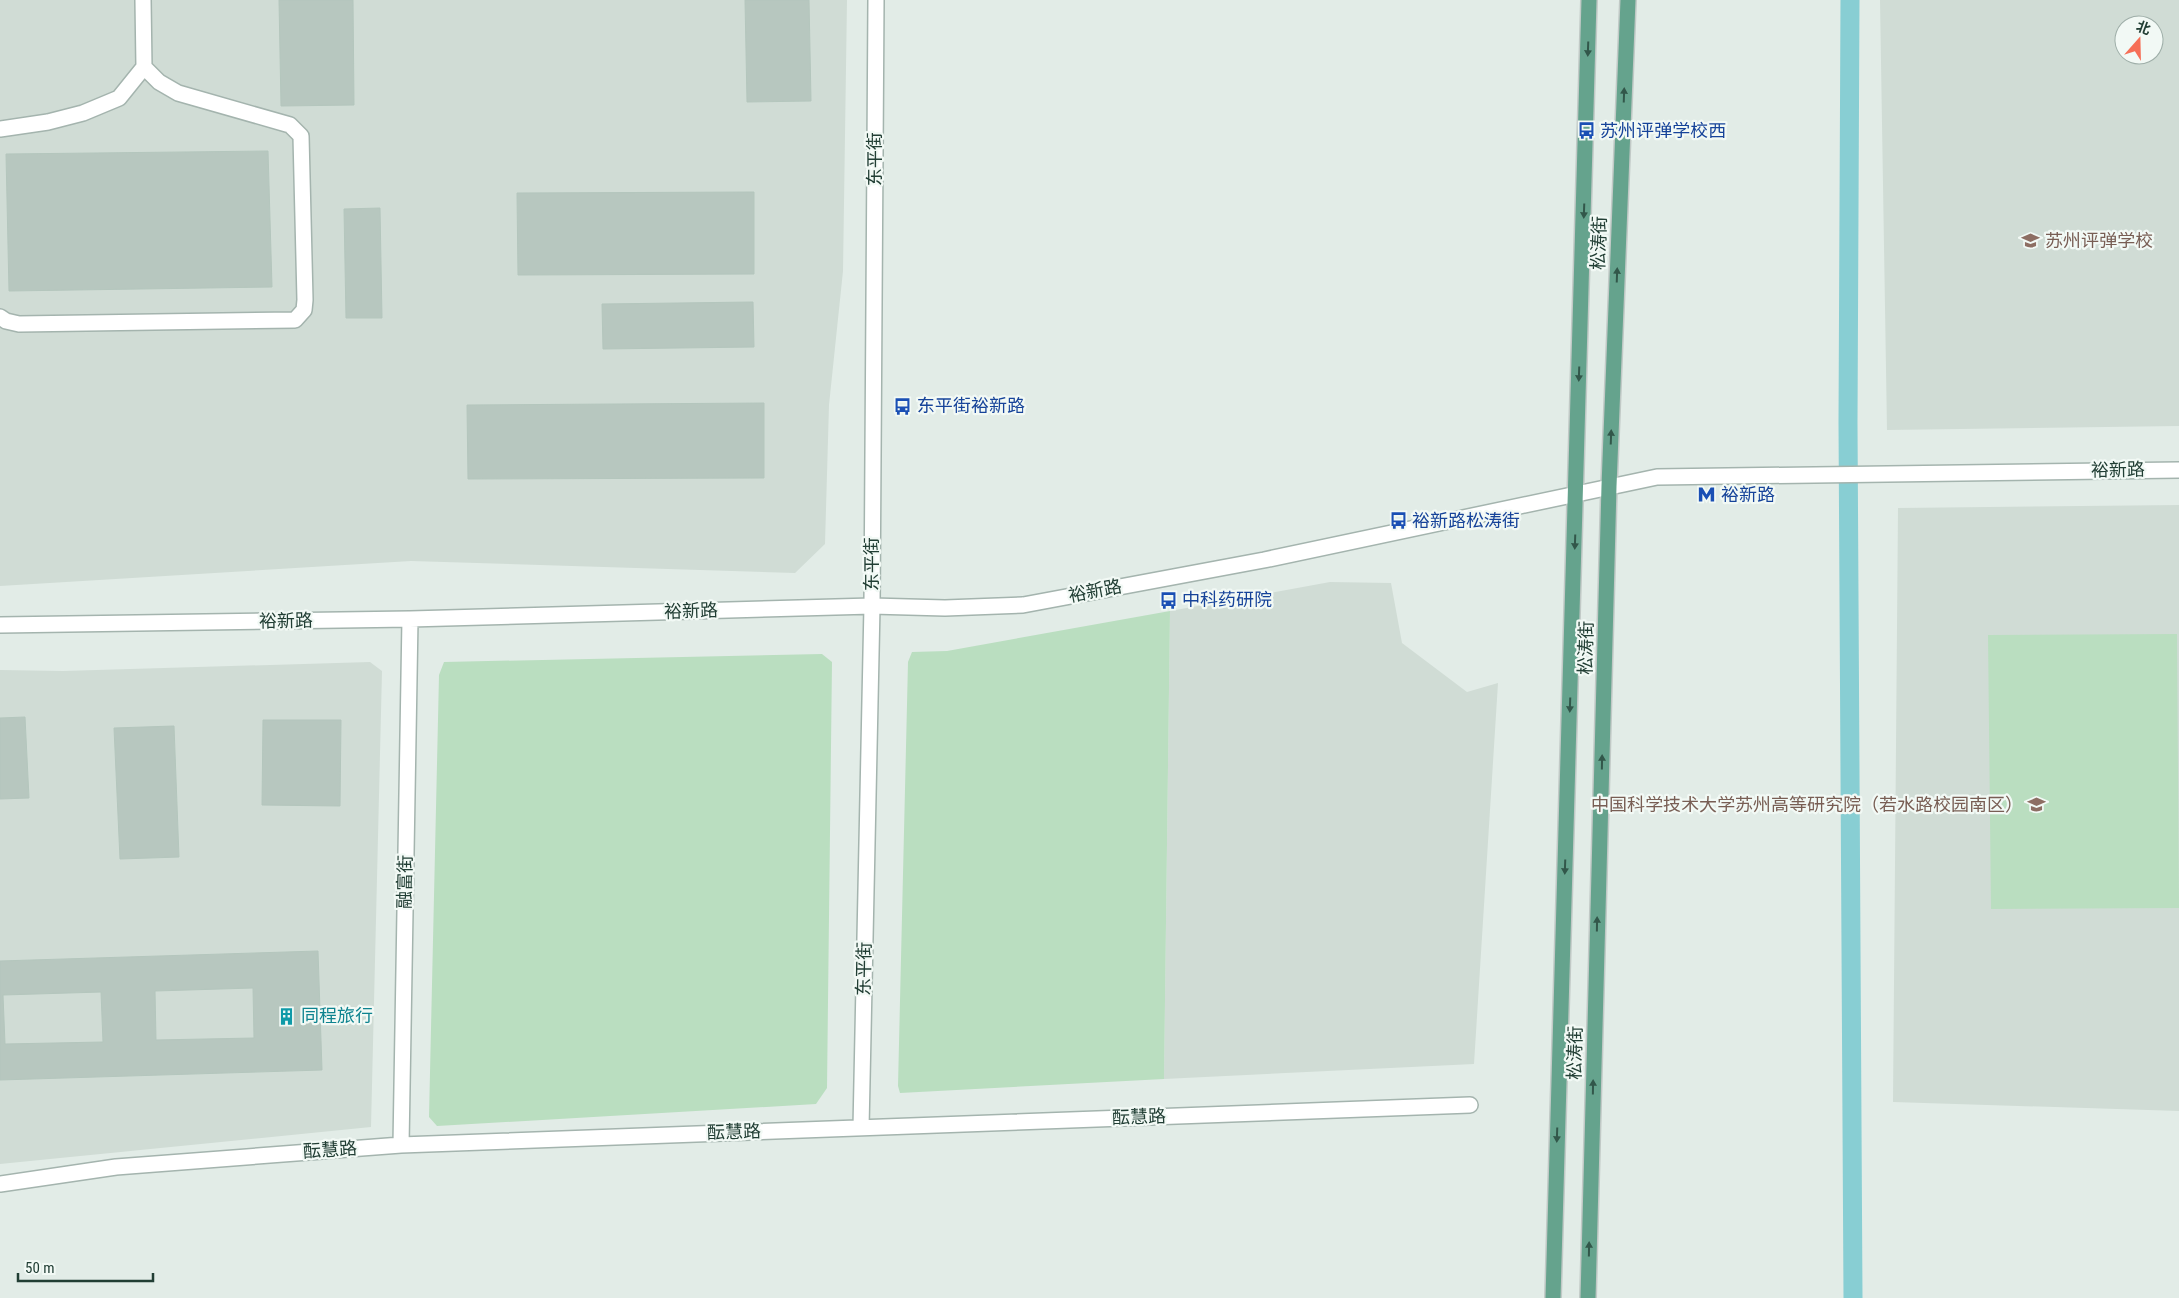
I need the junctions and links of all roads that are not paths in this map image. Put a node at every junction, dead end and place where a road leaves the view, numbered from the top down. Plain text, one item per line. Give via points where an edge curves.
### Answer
1 (143, 0) edge
2 (876, 0) edge
3 (1590, 0) edge
4 (1628, 0) edge
5 (144, 66) junction
6 (0, 129) edge
7 (0, 317) edge
8 (2179, 470) edge
9 (1609, 486) junction
10 (1576, 494) junction
11 (872, 606) junction
12 (410, 619) junction
13 (0, 625) edge
14 (1470, 1105) dead end
15 (861, 1128) junction
16 (401, 1145) junction
17 (0, 1184) edge
18 (1553, 1298) edge
19 (1588, 1298) edge

1 - 5 street
2 - 11 street, 东平街
3 -> 10 main road, 松涛街
9 -> 4 main road, 松涛街
5 - 6 street via 119,98 83,113
5 - 7 street via 159,82 178,92 290,125 301,136 305,300 300,317 295,320 19,324
8 - 9 street, 裕新路 via 1657,476
9 - 10 street, 裕新路
19 -> 9 main road, 松涛街
10 - 11 street, 裕新路 via 1264,560 1023,605
10 -> 18 main road, 松涛街
11 - 12 street, 裕新路
11 - 15 street, 东平街
12 - 13 street, 裕新路
12 - 16 street, 融富街
14 - 15 street, 酝慧路
15 - 16 street, 酝慧路
16 - 17 street, 酝慧路 via 116,1167

